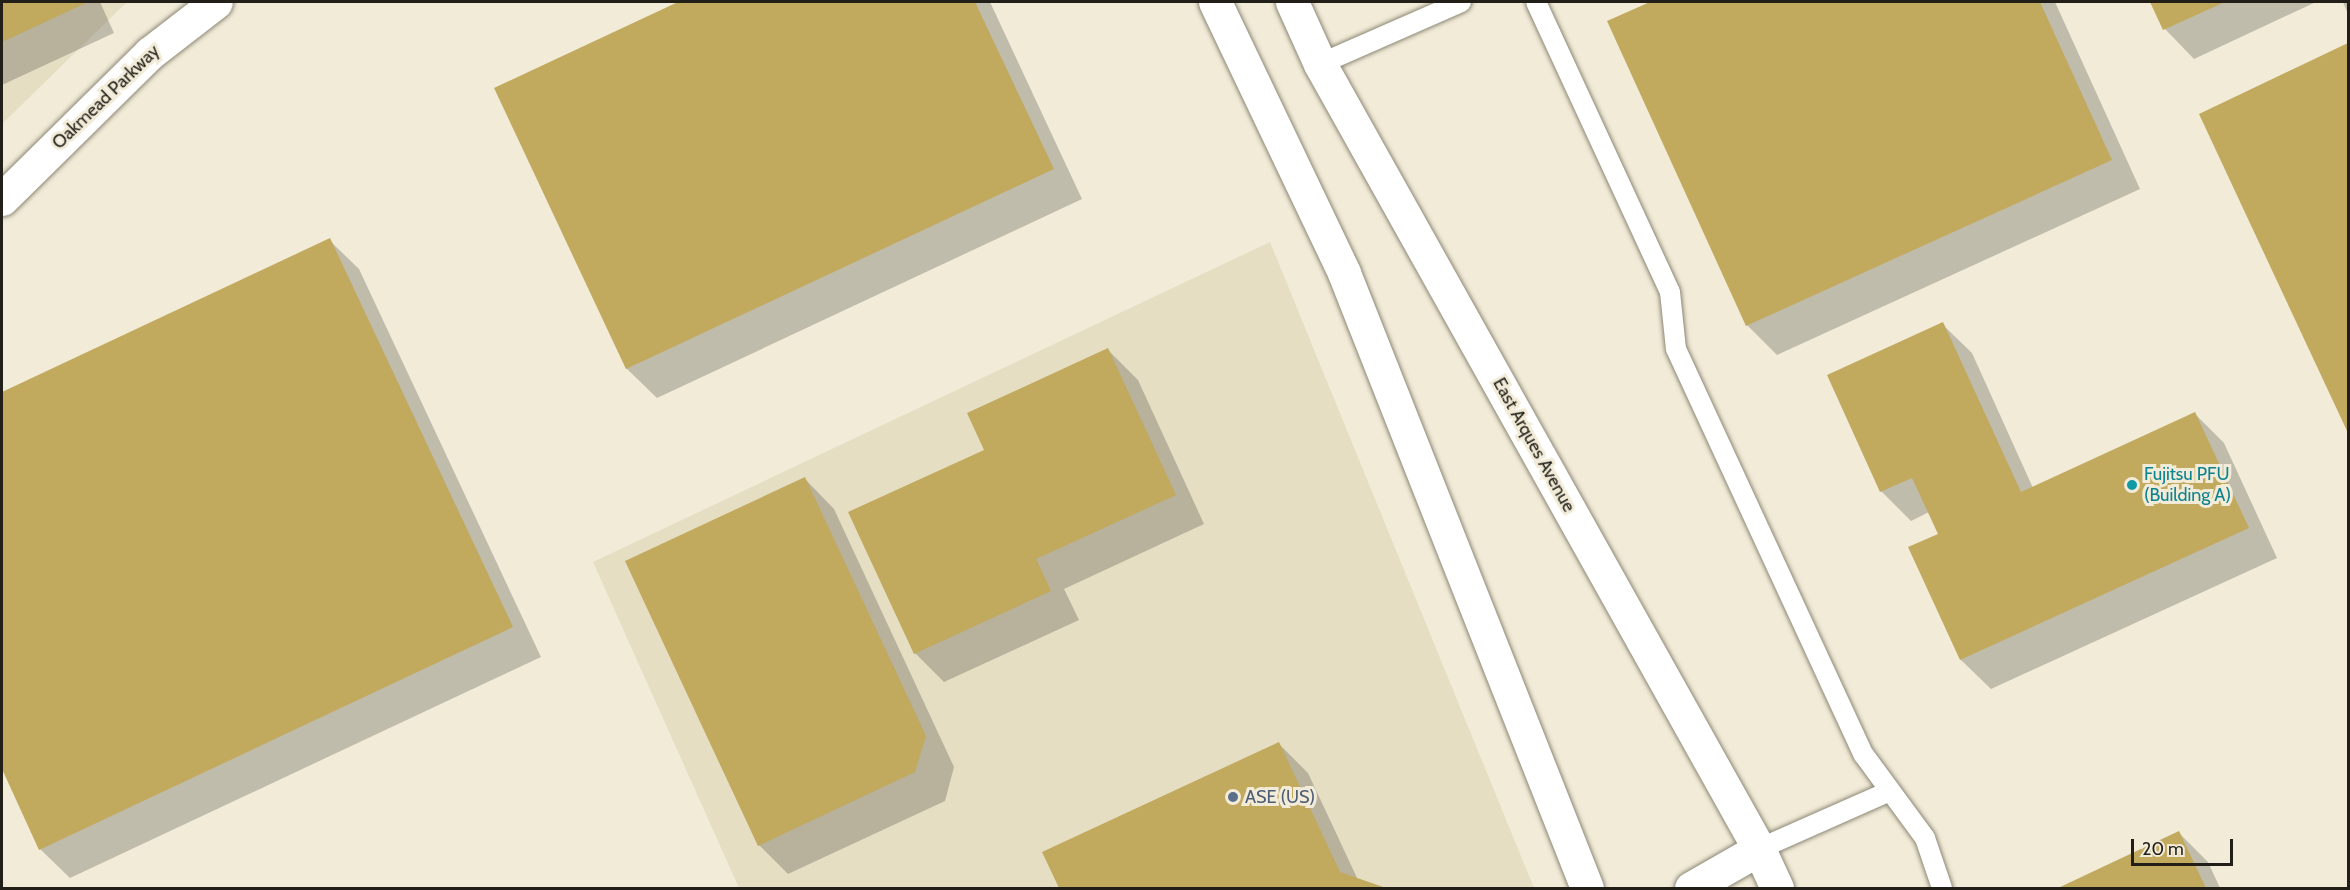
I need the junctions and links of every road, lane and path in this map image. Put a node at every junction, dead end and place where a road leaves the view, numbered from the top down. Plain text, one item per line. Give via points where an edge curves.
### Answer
1 (216, 2) edge
2 (1215, 2) edge
3 (1292, 2) edge
4 (1461, 2) edge
5 (1536, 2) edge
6 (1320, 64) junction
7 (2, 199) edge
8 (1890, 791) junction
9 (1759, 849) junction
10 (1587, 888) edge
11 (1691, 888) edge
12 (1777, 888) edge
13 (1942, 888) edge

1 - 7 main road, Oakmead Parkway via 150,53
2 - 10 main road via 1344,273
3 - 6 main road, East Arques Avenue
4 - 6 lane
5 - 8 lane via 1670,292 1676,349 1864,755
6 - 9 main road, East Arques Avenue
8 - 9 lane
8 - 13 lane via 1924,838
9 - 11 main road
9 - 12 main road, East Arques Avenue

